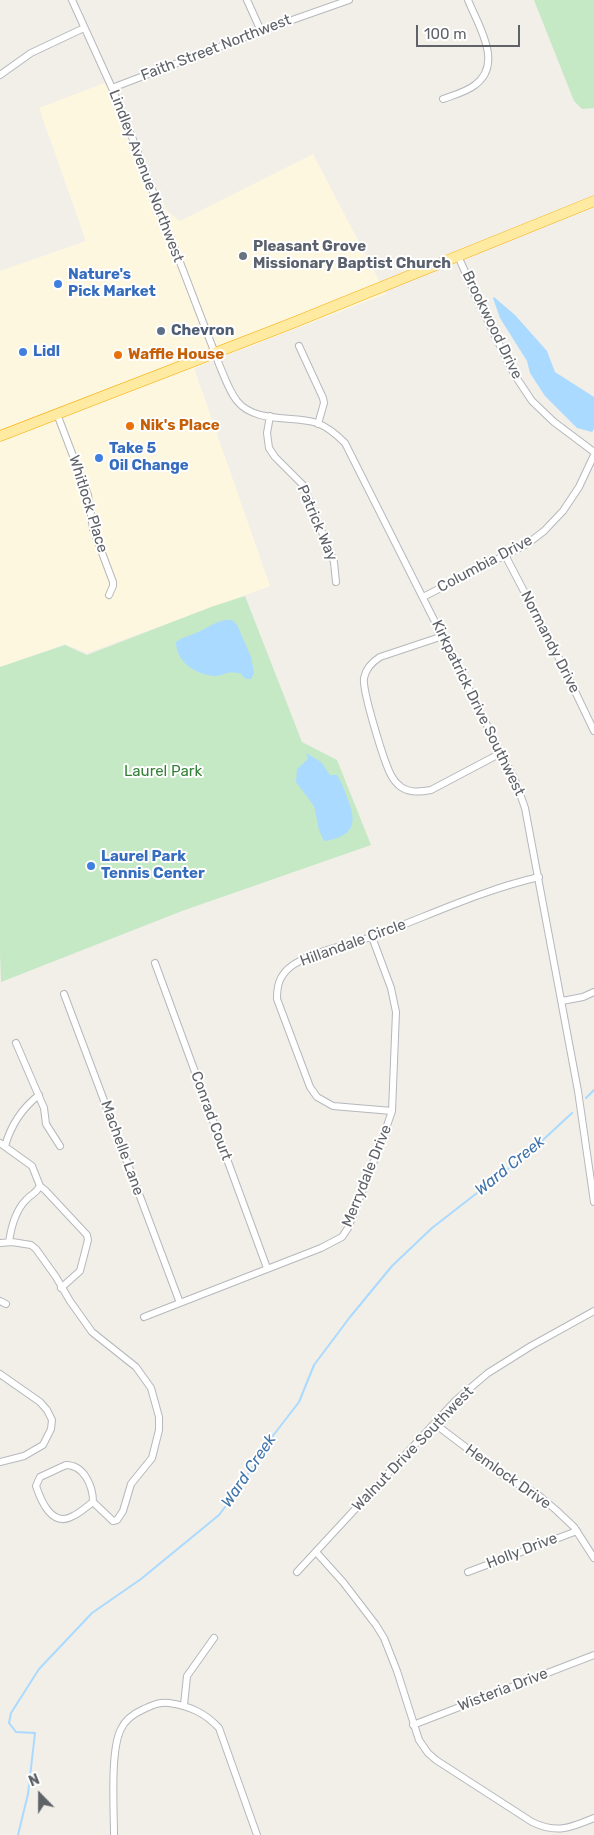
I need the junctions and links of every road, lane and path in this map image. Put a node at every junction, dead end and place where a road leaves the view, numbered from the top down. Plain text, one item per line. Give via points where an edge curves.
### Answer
1 (72, 0) edge
2 (247, 0) edge
3 (349, 0) edge
4 (468, 0) edge
5 (84, 28) junction
6 (261, 31) junction
7 (0, 75) edge
8 (112, 88) junction
9 (443, 99) dead end
10 (594, 200) edge
11 (458, 256) junction
12 (298, 346) dead end
13 (215, 353) junction
14 (56, 414) junction
15 (270, 416) junction
16 (318, 424) junction
17 (0, 436) edge
18 (594, 454) edge
19 (505, 555) junction
20 (336, 582) dead end
21 (109, 595) dead end
22 (423, 596) junction
23 (443, 636) junction
24 (594, 731) edge
25 (501, 753) junction
26 (538, 877) junction
27 (372, 937) junction
28 (155, 963) dead end
29 (594, 992) edge
30 (64, 994) dead end
31 (562, 1002) junction
32 (16, 1043) dead end
33 (39, 1096) junction
34 (392, 1111) junction
35 (3, 1145) edge
36 (60, 1146) dead end
37 (40, 1186) junction
38 (594, 1202) edge
39 (9, 1242) junction
40 (0, 1243) edge
41 (267, 1268) junction
42 (61, 1288) junction
43 (180, 1303) junction
44 (594, 1311) edge
45 (144, 1317) dead end
46 (0, 1374) edge
47 (435, 1424) junction
48 (0, 1462) edge
49 (93, 1502) junction
50 (577, 1531) junction
51 (316, 1552) junction
52 (594, 1558) edge
53 (297, 1572) dead end
54 (468, 1572) dead end
55 (214, 1638) dead end
56 (594, 1655) edge
57 (184, 1705) junction
58 (413, 1725) junction
59 (594, 1818) edge
60 (114, 1835) edge
61 (257, 1835) edge

1 - 5 street, Lindley Avenue Northwest
2 - 6 street
3 - 6 street, Faith Street Northwest
4 - 9 street via 487,48 487,72 476,85
5 - 7 street via 31,53
5 - 8 street, Lindley Avenue Northwest
6 - 8 street, Faith Street Northwest
8 - 13 street, Lindley Avenue Northwest
10 - 11 highway
11 - 13 highway
11 - 18 street, Brookwood Drive via 514,374 532,400
12 - 16 street via 323,398
13 - 14 highway
13 - 15 street, Kirkpatrick Drive Southwest via 238,402 250,411
14 - 17 highway
14 - 21 street, Whitlock Place via 88,495 93,529 113,582
15 - 16 street, Kirkpatrick Drive Southwest
15 - 20 street, Patrick Way via 269,448 303,485 334,562
16 - 22 street, Kirkpatrick Drive Southwest via 339,437 351,453
18 - 19 street, Columbia Drive via 579,487 563,511 527,544
19 - 22 street, Columbia Drive
19 - 24 street, Normandy Drive
22 - 23 street, Kirkpatrick Drive Southwest
23 - 25 street, Kirkpatrick Drive Southwest
23 - 25 street via 380,657 372,662 365,675 368,704 391,775 401,787 421,792
25 - 26 street, Kirkpatrick Drive Southwest via 524,808
26 - 27 street, Hillandale Circle via 497,888
26 - 31 street, Kirkpatrick Drive Southwest
27 - 34 street, Merrydale Drive via 391,988 396,1012
27 - 34 street, Hillandale Circle via 291,967 280,979 277,999 316,1097 333,1106
28 - 41 street, Conrad Court
29 - 31 street
30 - 43 street, Machelle Lane
31 - 38 street, Kirkpatrick Drive Southwest
32 - 33 street
33 - 35 street via 22,1111
33 - 36 street via 46,1124
34 - 41 street, Merrydale Drive via 353,1217 342,1237
35 - 37 street via 32,1166
37 - 39 street via 12,1222
37 - 42 street via 87,1235 80,1271
39 - 40 street
39 - 42 street via 36,1249
41 - 43 street, Merrydale Drive
42 - 49 street via 92,1332 136,1367 151,1388 159,1417 152,1458 131,1484 121,1516 113,1521
43 - 45 street, Merrydale Drive
44 - 47 street, Walnut Drive Southwest via 488,1373 456,1400
46 - 48 street via 40,1402 52,1420 43,1444 24,1456
47 - 50 street, Hemlock Drive via 505,1477 537,1494
47 - 51 street, Walnut Drive Southwest
49 - 49 street via 92,1489 85,1475 71,1465 40,1477 36,1486 42,1503 59,1518 74,1516
50 - 52 street, Hemlock Drive
50 - 54 street, Holly Drive
51 - 53 street, Walnut Drive Southwest
51 - 58 street via 343,1582 384,1638
55 - 57 street via 187,1676
56 - 58 street, Wisteria Drive
57 - 60 street via 156,1703 135,1713 121,1728 115,1748
57 - 61 street via 210,1718 219,1728
58 - 59 street via 419,1740 436,1760 532,1822 554,1829 568,1828

